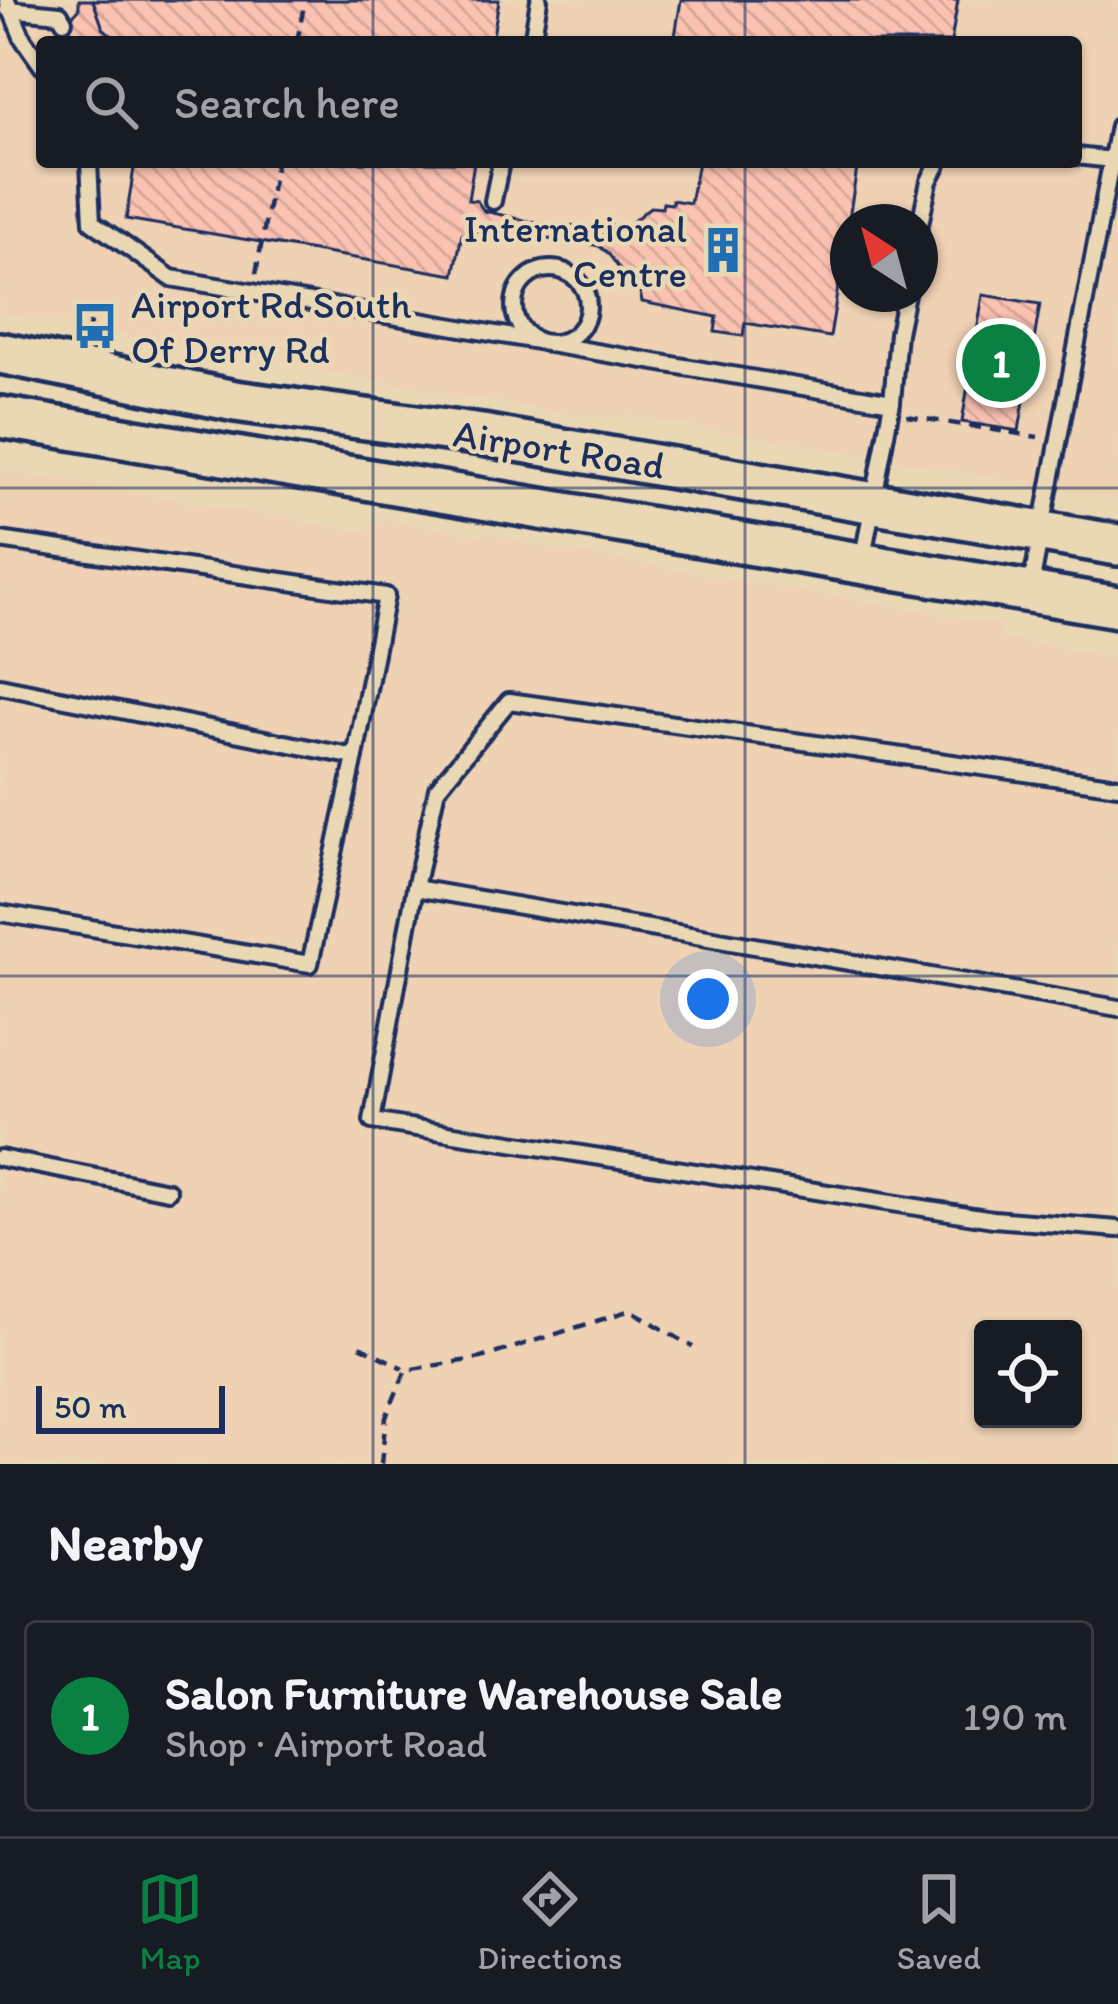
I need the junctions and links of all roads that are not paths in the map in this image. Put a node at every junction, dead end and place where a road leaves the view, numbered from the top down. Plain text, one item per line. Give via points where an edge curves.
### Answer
1 (538, 0) edge
2 (7, 4) edge
3 (64, 21) dead end
4 (533, 36) edge
5 (36, 55) edge
6 (1118, 126) edge
7 (1082, 157) edge
8 (1112, 160) junction
9 (88, 168) edge
10 (500, 168) edge
11 (936, 168) edge
12 (493, 202) dead end
13 (924, 204) edge
14 (903, 312) edge
15 (542, 342) junction
16 (0, 352) edge
17 (891, 408) junction
18 (0, 417) edge
19 (873, 502) junction
20 (1042, 531) junction
21 (0, 540) edge
22 (1118, 545) edge
23 (862, 562) junction
24 (1030, 591) junction
25 (1118, 607) edge
26 (0, 686) edge
27 (355, 757) junction
28 (1118, 786) edge
29 (415, 888) junction
30 (0, 913) edge
31 (1118, 1009) edge
32 (0, 1158) edge
33 (168, 1191) dead end
34 (1118, 1228) edge

1 - 4 lane
2 - 3 lane
2 - 5 lane
6 - 8 lane
7 - 8 lane
8 - 20 lane
9 - 15 lane via 92,223 171,278
10 - 12 lane
11 - 13 lane
14 - 17 lane
15 - 15 lane via 572,337 586,317 586,292 558,270 524,280 513,302 519,326
15 - 17 lane
16 - 19 main road, Airport Road via 236,401
17 - 19 lane
18 - 23 main road, Airport Road
19 - 20 main road, Airport Road
19 - 23 lane
20 - 22 main road, Airport Road
20 - 24 lane
21 - 27 lane via 386,596
23 - 24 main road, Airport Road
24 - 25 main road, Airport Road
26 - 27 lane
27 - 30 lane via 310,964
28 - 29 lane via 509,701 437,789
29 - 31 lane
29 - 34 lane via 372,1121 993,1219
32 - 33 lane

